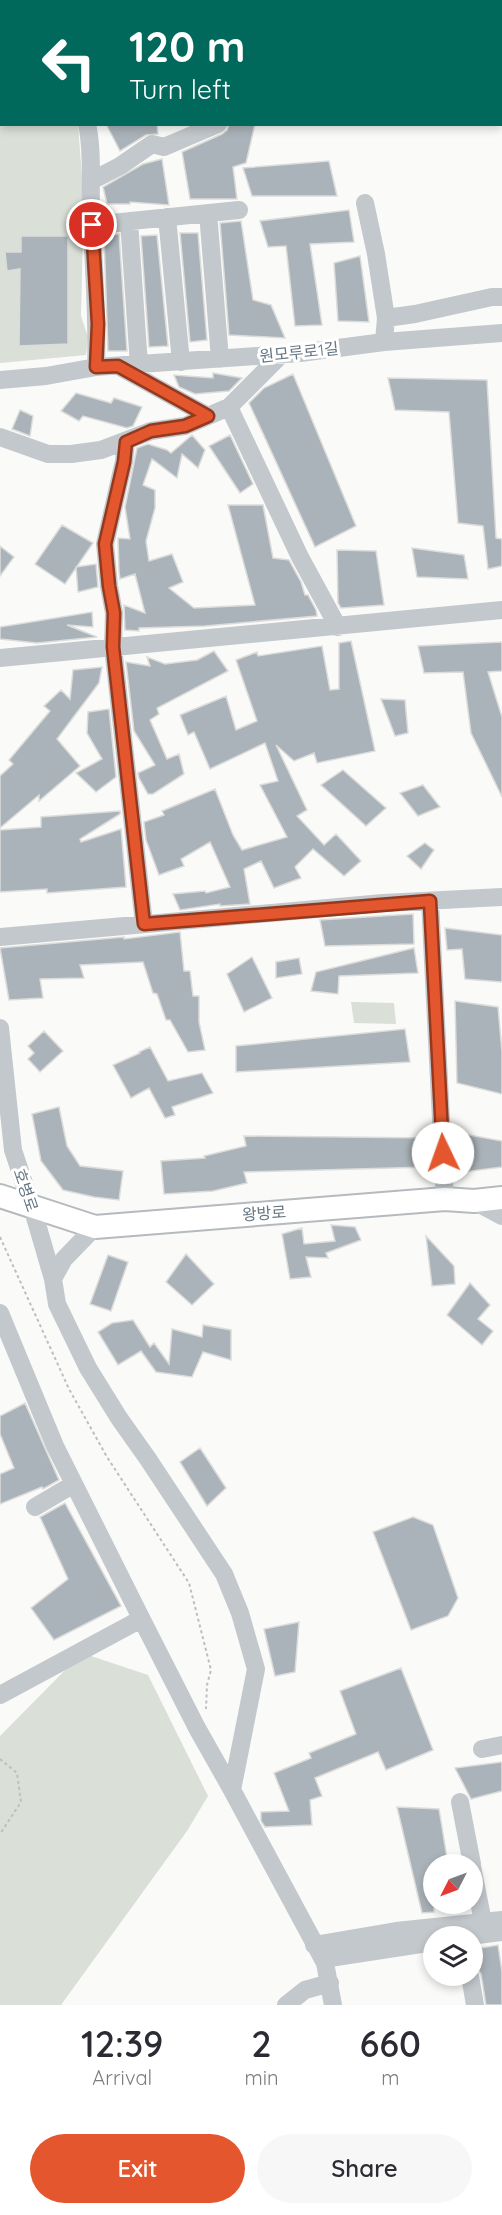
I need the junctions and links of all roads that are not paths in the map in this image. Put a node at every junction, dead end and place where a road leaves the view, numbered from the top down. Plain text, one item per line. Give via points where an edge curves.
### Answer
1 (87, 126) edge
2 (213, 126) edge
3 (91, 181) junction
4 (364, 203) dead end
5 (239, 210) dead end
6 (208, 213) junction
7 (167, 217) junction
8 (129, 221) junction
9 (92, 225) junction
10 (502, 297) edge
11 (386, 318) junction
12 (502, 333) edge
13 (384, 342) junction
14 (281, 355) junction
15 (220, 359) junction
16 (181, 362) junction
17 (139, 365) junction
18 (118, 366) junction
19 (96, 367) junction
20 (0, 380) edge
21 (229, 406) junction
22 (208, 416) junction
23 (0, 437) edge
24 (126, 442) junction
25 (502, 610) edge
26 (338, 627) junction
27 (113, 647) junction
28 (0, 658) edge
29 (502, 897) edge
30 (430, 901) junction
31 (144, 924) junction
32 (0, 937) edge
33 (0, 1028) edge
34 (0, 1197) edge
35 (502, 1198) edge
36 (445, 1199) junction
37 (474, 1201) junction
38 (31, 1206) junction
39 (502, 1216) edge
40 (95, 1227) junction
41 (53, 1279) junction
42 (0, 1313) edge
43 (74, 1484) junction
44 (35, 1507) dead end
45 (141, 1619) junction
46 (0, 1695) edge
47 (502, 1745) edge
48 (482, 1749) dead end
49 (232, 1790) junction
50 (460, 1802) dead end
51 (470, 1854) edge
52 (481, 1914) edge
53 (502, 1920) edge
54 (483, 1922) junction
55 (502, 1932) edge
56 (483, 1934) edge
57 (423, 1943) edge
58 (318, 1952) junction
59 (330, 1983) junction
60 (472, 1986) edge
61 (286, 2005) edge
62 (333, 2005) edge
63 (475, 2005) edge

1 - 3 street
2 - 3 street via 164,147 152,144
3 - 9 street
4 - 11 street
5 - 6 street
6 - 7 street
6 - 15 street
7 - 8 street
7 - 16 street
8 - 9 street
8 - 17 street
9 - 19 street via 98,324
10 - 11 street
11 - 13 street
12 - 13 street, 원모루로1길
13 - 14 street, 원모루로1길
14 - 15 street, 원모루로1길
14 - 21 street
15 - 16 street, 원모루로1길
16 - 17 street, 원모루로1길
17 - 18 street, 원모루로1길
18 - 19 street, 원모루로1길
18 - 22 street
19 - 20 street, 원모루로1길
21 - 22 street
21 - 26 street via 300,557
22 - 24 street
23 - 24 street via 48,454 101,450
24 - 27 street via 105,544 114,613
25 - 26 street
26 - 27 street
27 - 28 street
27 - 31 street
29 - 30 street
30 - 31 street
30 - 36 street
31 - 32 street
33 - 38 street, 호병로 via 13,1150
34 - 38 main road, 왕방로
35 - 37 main road, 왕방로
36 - 37 main road, 왕방로
36 - 40 main road, 왕방로
37 - 39 street
38 - 40 main road, 왕방로
38 - 41 street, 호병로
40 - 41 street via 64,1259
41 - 49 street, 호병로 via 57,1304 88,1368 224,1574 240,1613 256,1669
42 - 43 street
43 - 44 street
43 - 45 street
45 - 46 street
45 - 49 street
47 - 48 street
49 - 58 street
50 - 51 street
52 - 54 street
53 - 54 street
54 - 58 street via 396,1931
55 - 56 street
57 - 58 street
58 - 59 street
59 - 61 street via 305,1990
59 - 62 street
60 - 63 street

